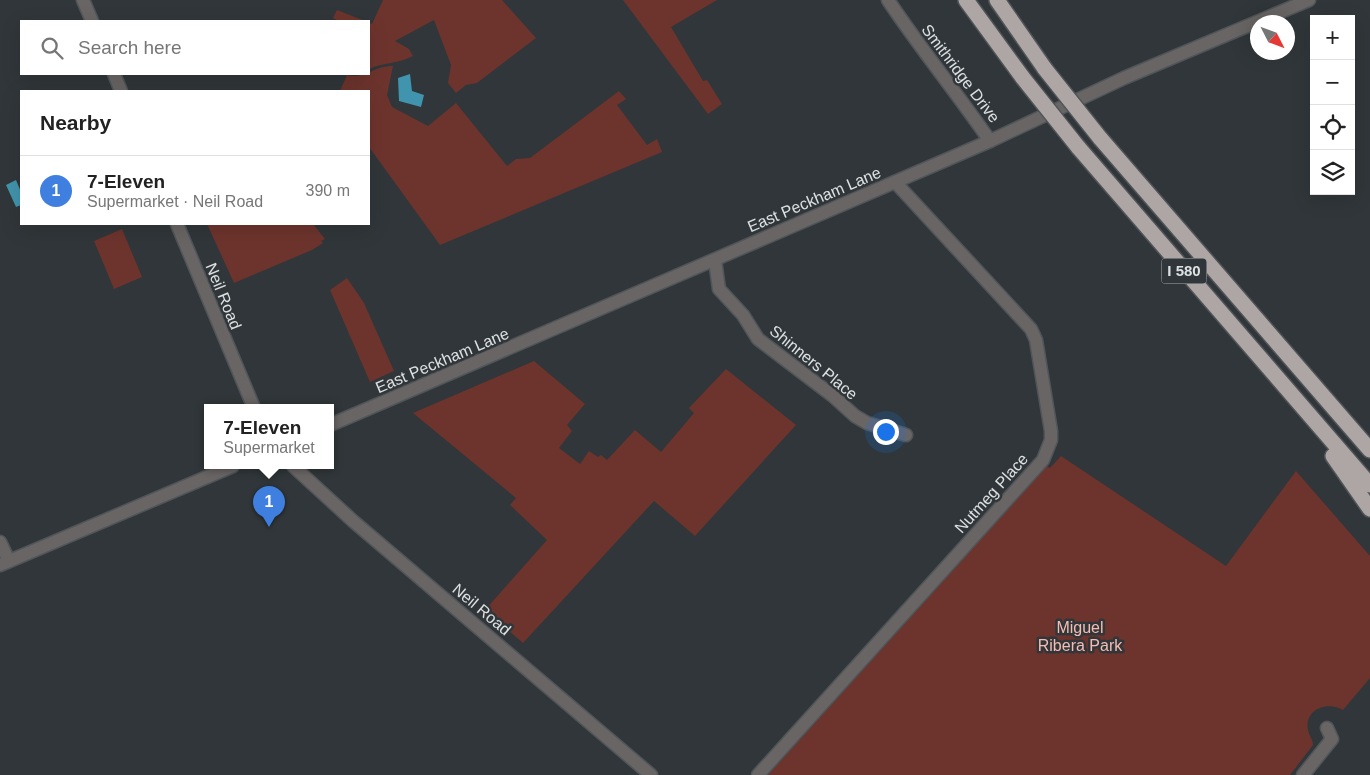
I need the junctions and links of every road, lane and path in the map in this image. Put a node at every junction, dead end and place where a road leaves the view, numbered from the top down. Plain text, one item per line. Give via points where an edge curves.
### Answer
1 (83, 0) edge
2 (888, 0) edge
3 (966, 0) edge
4 (997, 0) edge
5 (1310, 0) edge
6 (92, 20) edge
7 (114, 75) edge
8 (122, 90) edge
9 (990, 141) junction
10 (895, 182) junction
11 (178, 225) edge
12 (716, 260) junction
13 (1307, 378) junction
14 (1291, 395) junction
15 (252, 404) edge
16 (334, 423) edge
17 (906, 435) dead end
18 (1370, 437) edge
19 (1370, 450) edge
20 (227, 469) edge
21 (296, 469) edge
22 (1370, 485) edge
23 (1370, 509) edge
24 (0, 542) edge
25 (4, 563) edge
26 (1327, 728) dead end
27 (651, 775) edge
28 (758, 775) edge
29 (1303, 775) edge

1 - 6 street
2 - 9 street, Smithridge Drive
3 - 14 highway, I 580, bridge via 1078,147
4 - 13 highway, I 580, bridge via 1044,69 1100,138
5 - 9 street, East Peckham Lane via 1155,65
7 - 8 street
9 - 10 street, East Peckham Lane
10 - 12 street, East Peckham Lane
10 - 28 street, Nutmeg Place via 1031,329 1036,340 1051,440 1043,460
11 - 15 street, Neil Road
12 - 16 street, East Peckham Lane
12 - 17 street, Shinners Place via 720,289 743,314 758,339 854,416
13 - 18 highway
13 - 19 highway, I 580
14 - 22 highway, I 580
14 - 23 highway
20 - 25 street
21 - 27 street, Neil Road
24 - 25 street
26 - 29 street via 1332,739

